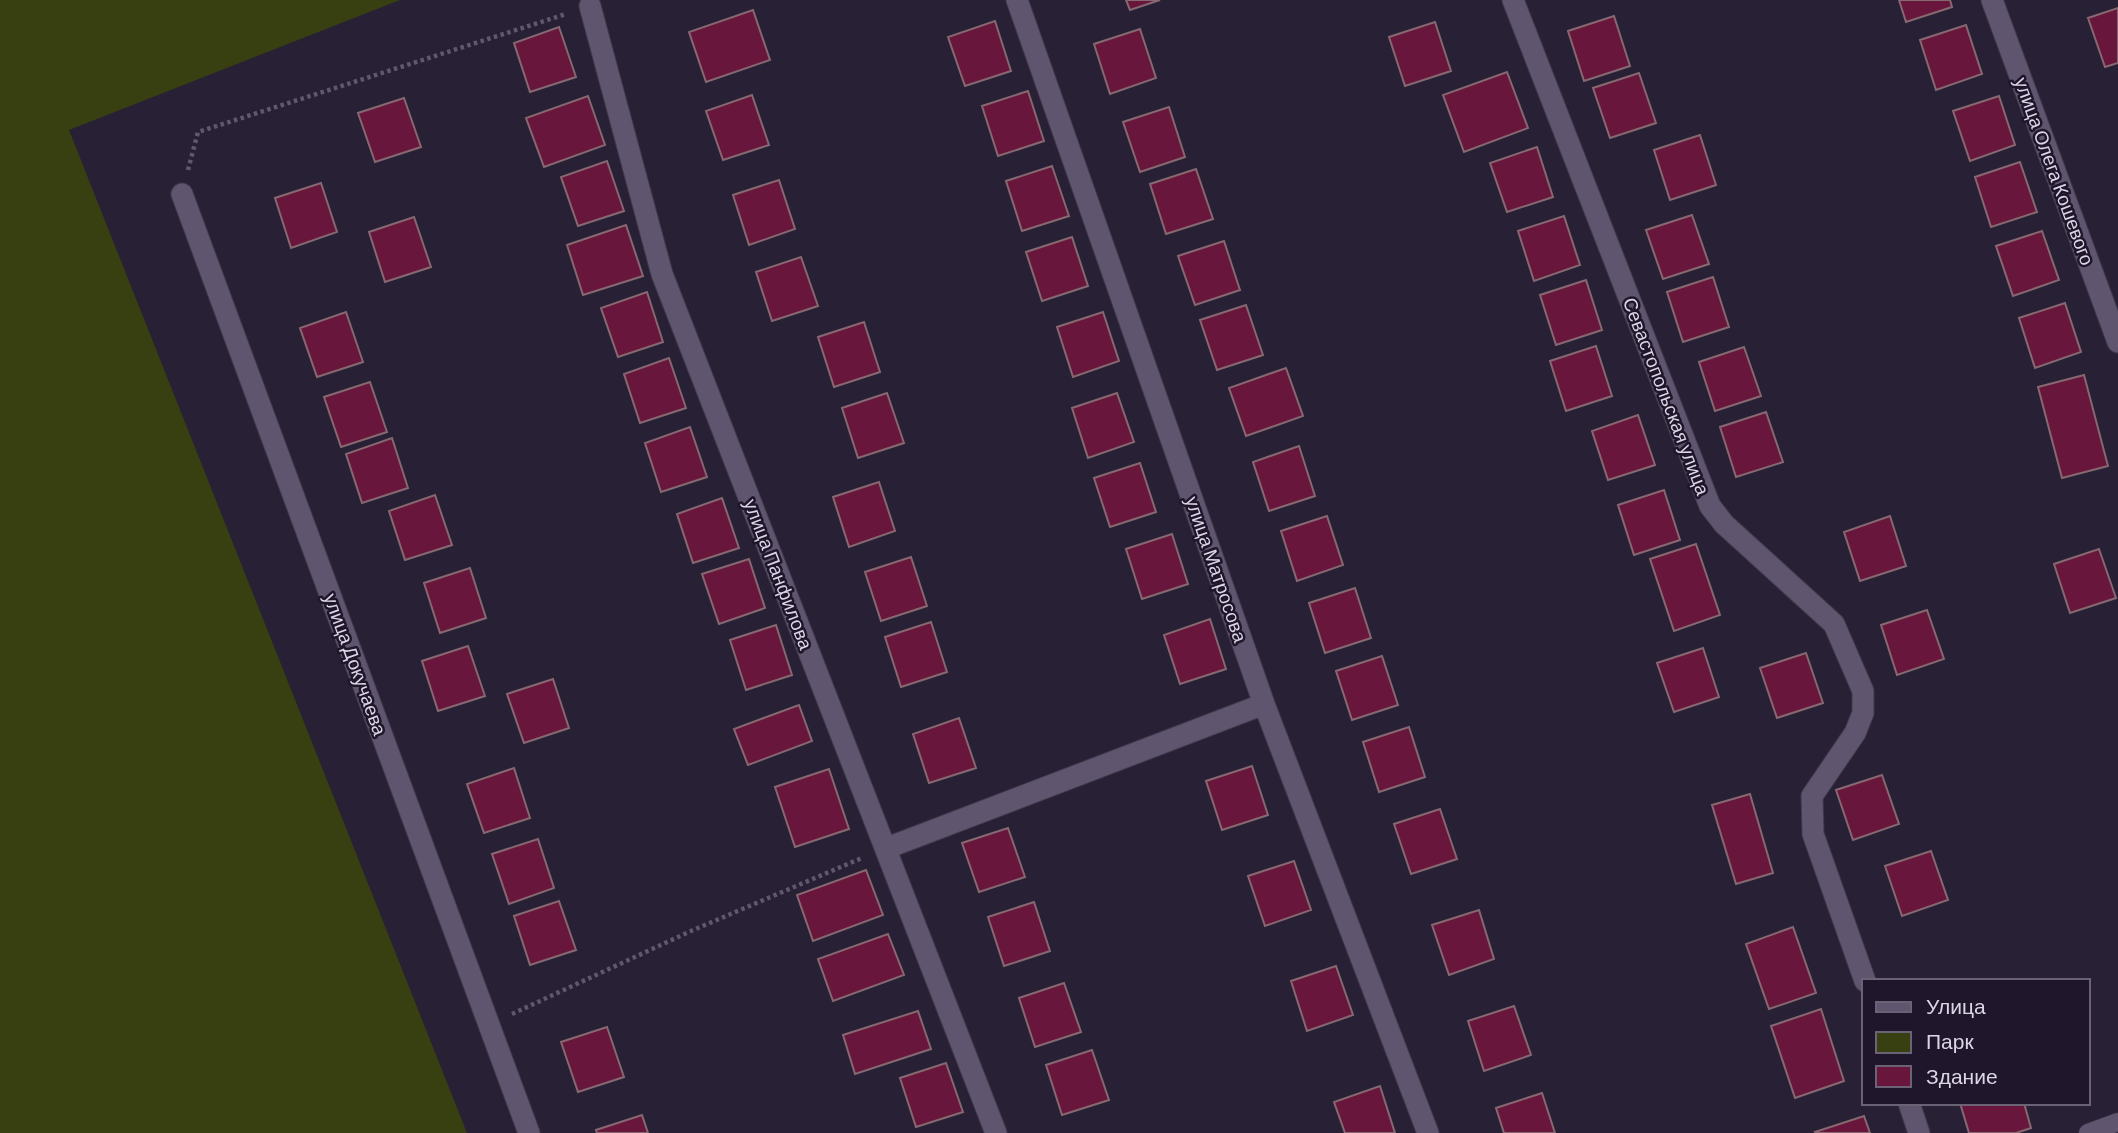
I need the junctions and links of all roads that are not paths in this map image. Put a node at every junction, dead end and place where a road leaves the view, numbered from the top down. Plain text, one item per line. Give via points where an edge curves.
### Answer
1 (1017, 0) edge
2 (1513, 0) edge
3 (1993, 0) edge
4 (590, 6) road end
5 (182, 194) road end
6 (2118, 342) edge
7 (1264, 704) junction
8 (887, 848) junction
9 (1864, 979) edge
10 (1910, 1105) edge
11 (2118, 1122) edge
12 (529, 1133) edge
13 (996, 1133) edge
14 (1428, 1133) edge
15 (1919, 1133) edge
16 (2088, 1133) edge

1 - 7 street, улица Матросова
2 - 9 street, Севастопольская улица via 1710,506 1833,624 1857,674 1863,713 1855,733 1812,796 1811,813 1813,834
3 - 6 street, улица Олега Кошевого
4 - 8 street, улица Панфилова via 662,274
5 - 12 street, улица Докучаева
7 - 8 street
7 - 14 street, улица Матросова
8 - 13 street, улица Панфилова
10 - 15 street
11 - 16 lane

